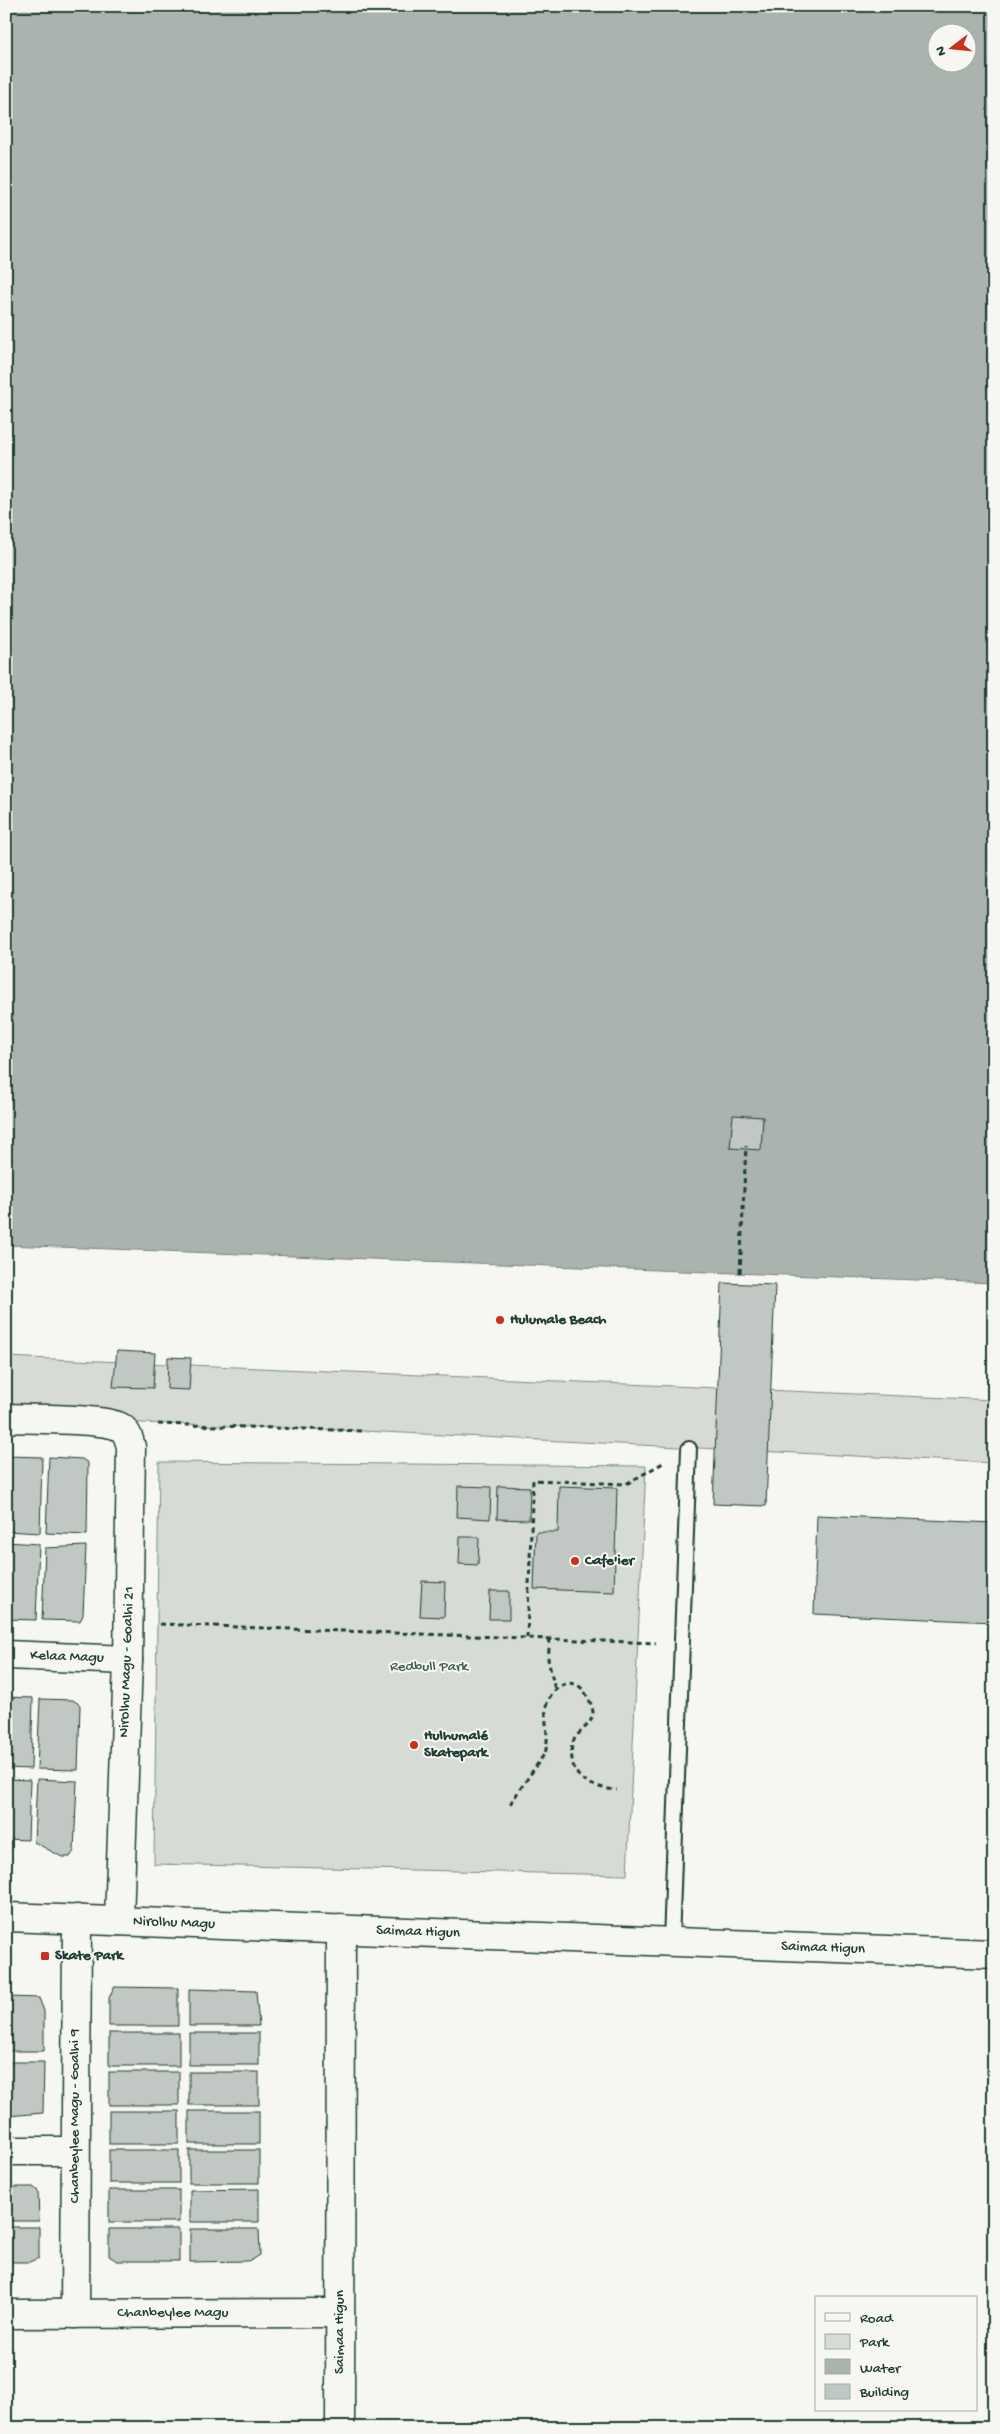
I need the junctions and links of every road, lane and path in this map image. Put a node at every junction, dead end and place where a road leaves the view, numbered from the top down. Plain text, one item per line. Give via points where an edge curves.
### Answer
1 (746, 1146) dead end
2 (740, 1273) dead end
3 (6, 1418) edge
4 (149, 1424) dead end
5 (364, 1431) dead end
6 (689, 1449) joint
7 (129, 1623) junction
8 (527, 1638) junction
9 (550, 1639) junction
10 (682, 1644) junction
11 (6, 1655) edge
12 (128, 1660) junction
13 (555, 1690) junction
14 (617, 1790) dead end
15 (510, 1804) dead end
16 (6, 1917) edge
17 (77, 1919) junction
18 (119, 1921) junction
19 (341, 1929) junction
20 (671, 1942) junction
21 (994, 1954) edge
22 (6, 2151) edge
23 (75, 2151) junction
24 (340, 2313) junction
25 (6, 2314) edge
26 (75, 2314) junction
27 (340, 2428) edge

1 - 2 path
3 - 7 street, Nirolhu Magu - Goalhi 21 via 100,1422 125,1431 131,1447
4 - 5 path
6 - 8 path via 626,1484 533,1480
6 - 10 lane
7 - 8 path
7 - 12 street, Nirolhu Magu - Goalhi 21
8 - 9 path
9 - 10 path
9 - 13 path via 548,1659
10 - 20 lane
11 - 12 street, Kelaa Magu
12 - 18 street, Nirolhu Magu - Goalhi 21
13 - 14 path via 565,1683 574,1684 582,1689 592,1708 593,1716 588,1725 574,1739 574,1771 588,1782
13 - 15 path via 546,1706 548,1745 545,1753
16 - 17 street, Nirolhu Magu
17 - 18 street, Nirolhu Magu
17 - 23 street, Chanbeylee Magu - Goalhi 9
18 - 19 street, Nirolhu Magu
19 - 20 street, Saimaa Higun
19 - 24 street, Saimaa Higun
20 - 21 street, Saimaa Higun
22 - 23 street
23 - 26 street, Chanbeylee Magu - Goalhi 9
24 - 26 street, Chanbeylee Magu
24 - 27 street, Saimaa Higun
25 - 26 street, Chanbeylee Magu

